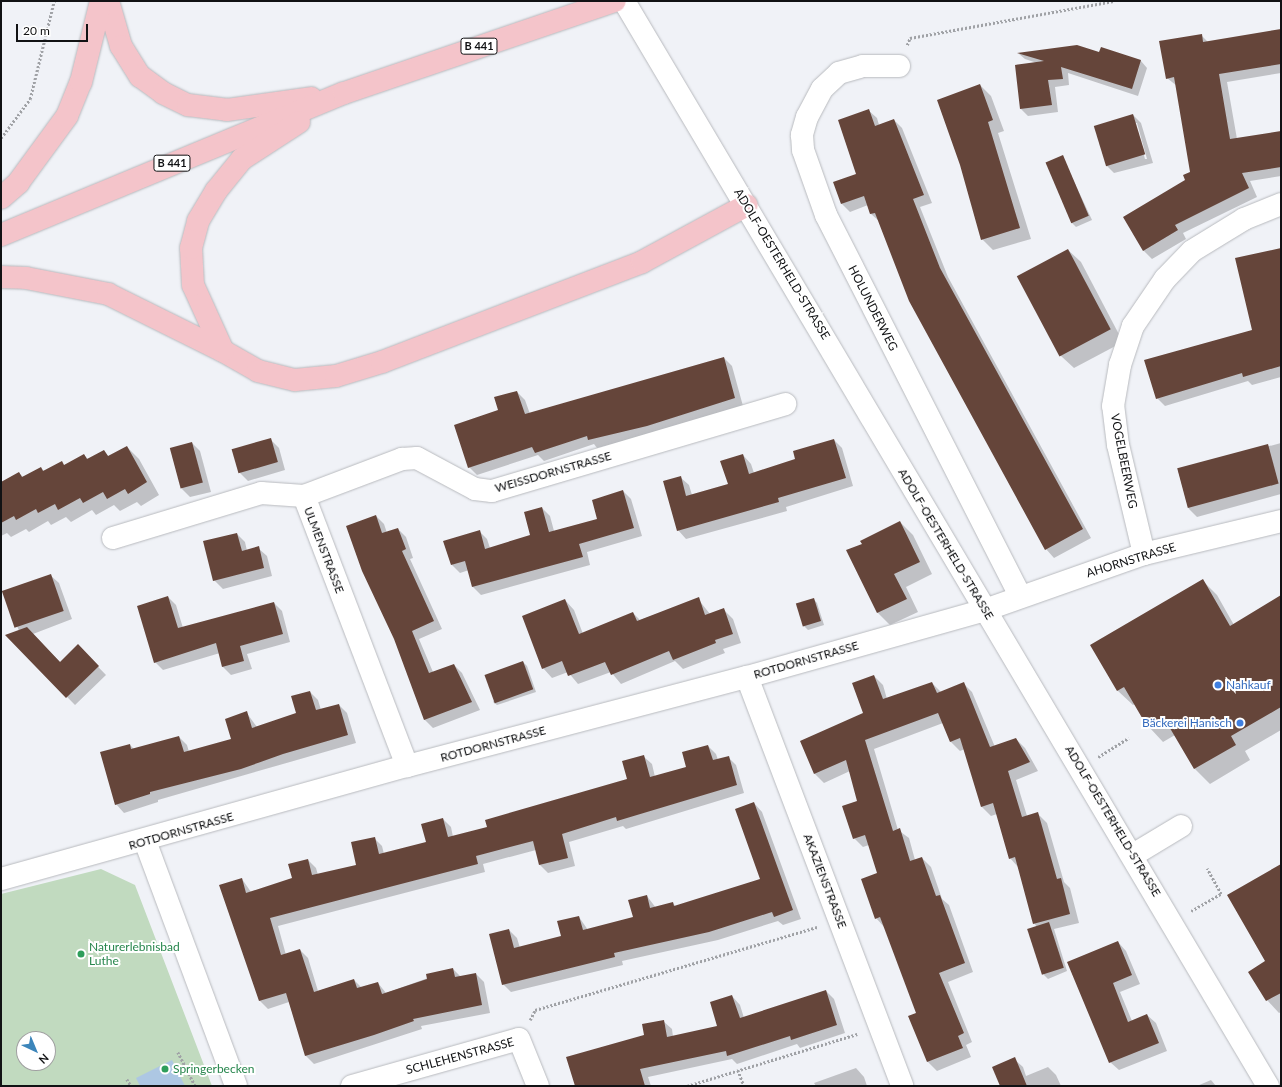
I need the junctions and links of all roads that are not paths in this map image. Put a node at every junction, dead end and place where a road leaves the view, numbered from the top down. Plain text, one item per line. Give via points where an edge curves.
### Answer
1 (101, 1) edge
2 (108, 1) edge
3 (616, 1) edge
4 (624, 1) edge
5 (899, 66) road end
6 (344, 93) junction
7 (1, 198) edge
8 (1281, 204) edge
9 (747, 205) junction
10 (1, 235) edge
11 (1, 277) edge
12 (223, 351) junction
13 (785, 404) dead end
14 (304, 496) junction
15 (1281, 521) edge
16 (112, 538) dead end
17 (1144, 554) junction
18 (1020, 596) junction
19 (985, 610) junction
20 (747, 677) junction
21 (407, 766) junction
22 (1181, 826) dead end
23 (145, 841) junction
24 (1133, 855) junction
25 (1, 879) edge
26 (236, 1086) edge
27 (352, 1086) edge
28 (538, 1086) edge
29 (902, 1086) edge
30 (1268, 1086) edge

1 - 7 main road via 81,82 67,116 18,183
2 - 6 main road via 121,46 140,76 163,93 188,105 227,110
3 - 6 main road, B 441
4 - 9 street, ADOLF-OESTERHELD-STRASSE
5 - 18 street, HOLUNDERWEG via 863,66 839,73 822,89 807,117 802,135 803,150 826,215
6 - 10 main road, B 441
6 - 12 main road via 242,158 216,191 198,221 192,248 193,285
8 - 17 street, VOGELBEERWEG via 1244,219 1192,252 1165,279 1132,326 1120,365 1113,406 1118,445
9 - 12 main road via 642,262 382,362 336,376 295,380 258,371
9 - 19 street, ADOLF-OESTERHELD-STRASSE
11 - 12 main road via 26,278 108,294
13 - 14 street, WEISSDORNSTRASSE via 492,491 475,489 416,458 402,458
14 - 16 street, ULMENSTRASSE via 261,494
14 - 21 street, ULMENSTRASSE
15 - 17 street, AHORNSTRASSE
17 - 18 street, AHORNSTRASSE
18 - 19 street, AHORNSTRASSE
19 - 20 street, ROTDORNSTRASSE
19 - 24 street, ADOLF-OESTERHELD-STRASSE
20 - 21 street, ROTDORNSTRASSE
20 - 29 street, AKAZIENSTRASSE
21 - 23 street, ROTDORNSTRASSE
22 - 24 street
23 - 25 street, ROTDORNSTRASSE
23 - 26 street
24 - 30 street, ADOLF-OESTERHELD-STRASSE
27 - 28 street, SCHLEHENSTRASSE via 519,1039

